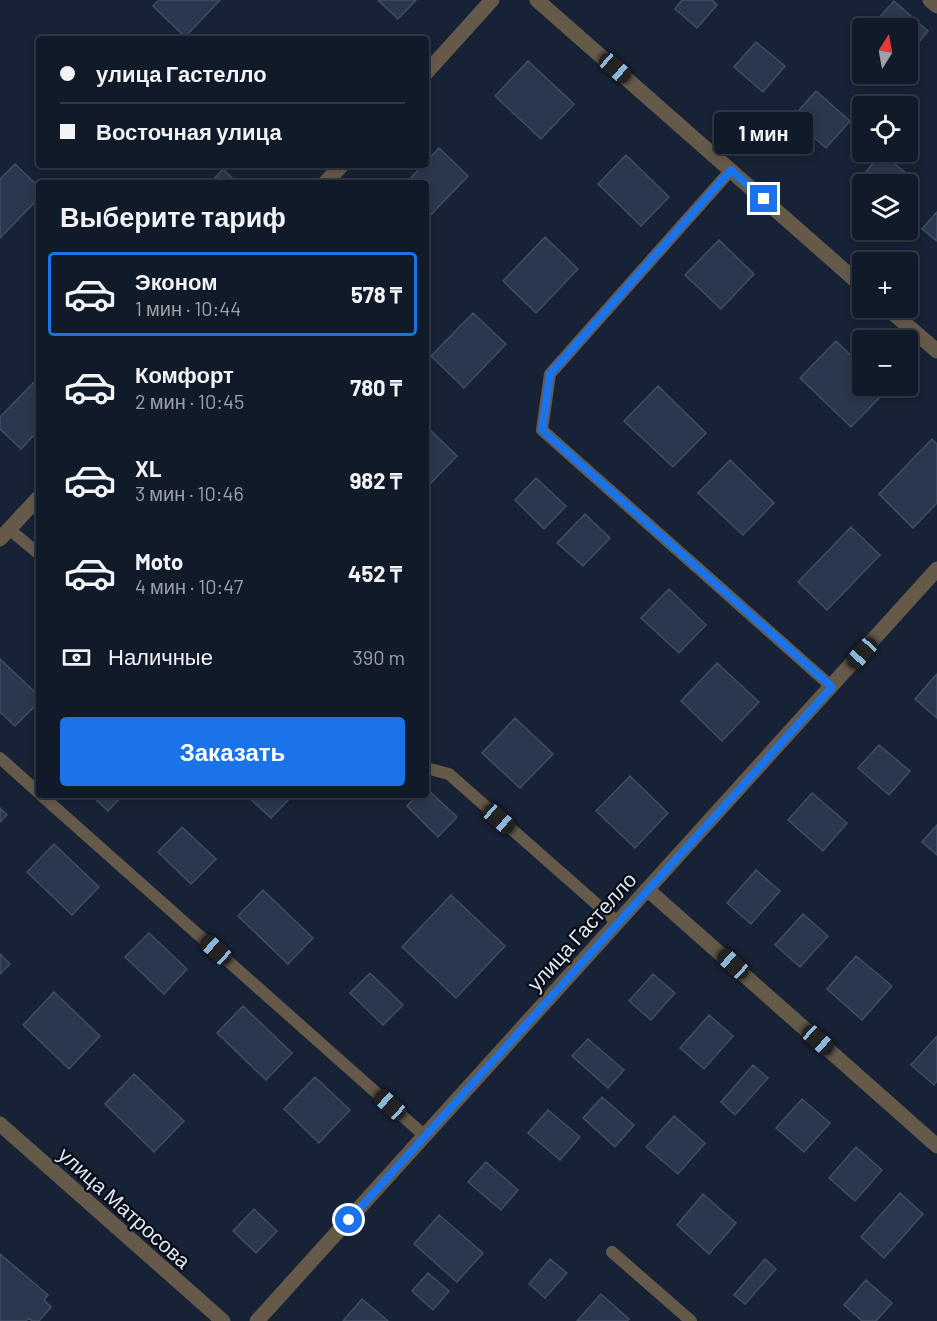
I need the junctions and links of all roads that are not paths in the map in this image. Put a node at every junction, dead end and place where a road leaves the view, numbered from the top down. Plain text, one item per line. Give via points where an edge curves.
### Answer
1 (492, 0) edge
2 (930, 0) edge
3 (548, 3) edge
4 (937, 6) edge
5 (429, 70) edge
6 (339, 168) edge
7 (731, 170) junction
8 (328, 180) edge
9 (852, 277) edge
10 (899, 318) edge
11 (937, 351) edge
12 (36, 500) edge
13 (5, 534) edge
14 (36, 552) edge
15 (937, 569) edge
16 (832, 687) junction
17 (0, 758) edge
18 (429, 769) edge
19 (36, 790) edge
20 (44, 798) edge
21 (647, 889) junction
22 (617, 922) junction
23 (0, 1124) edge
24 (424, 1136) junction
25 (937, 1146) edge
26 (612, 1252) dead end
27 (223, 1321) edge
28 (257, 1321) edge
29 (691, 1321) edge

1 - 5 street
2 - 4 street
3 - 7 street
6 - 8 street
7 - 9 street
7 - 16 lane via 550,374 542,430
10 - 11 street
12 - 13 street
13 - 14 lane
15 - 16 street, улица Гастелло
16 - 21 street, улица Гастелло
17 - 19 lane
18 - 22 lane via 449,774
20 - 24 lane
21 - 22 street, улица Гастелло
21 - 25 street
22 - 24 street, улица Гастелло
23 - 27 street, улица Матросова
24 - 28 street, улица Гастелло
26 - 29 lane

